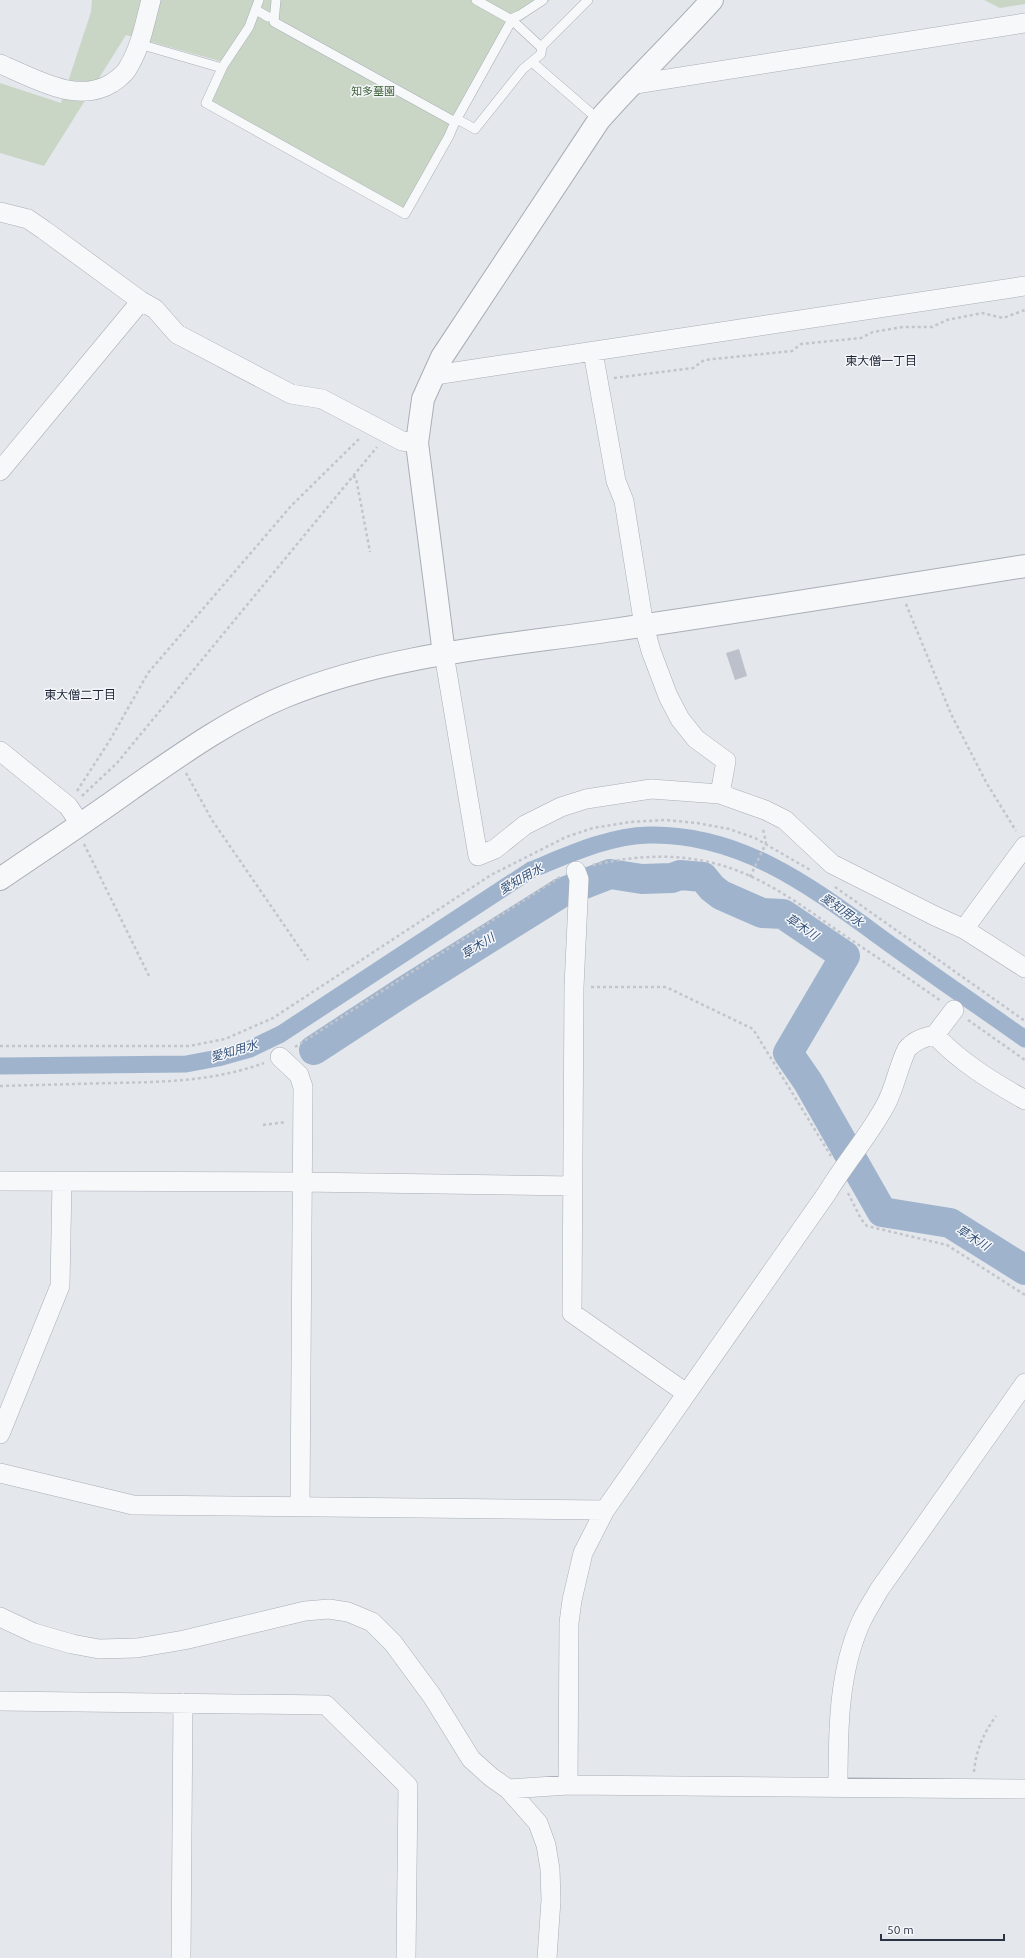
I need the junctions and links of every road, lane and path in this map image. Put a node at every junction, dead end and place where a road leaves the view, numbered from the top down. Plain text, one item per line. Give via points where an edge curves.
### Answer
1 (151, 0) edge
2 (259, 0) edge
3 (276, 0) edge
4 (476, 0) edge
5 (543, 0) edge
6 (588, 0) edge
7 (712, 0) edge
8 (256, 10) junction
9 (274, 18) junction
10 (512, 20) junction
11 (1025, 23) edge
12 (139, 44) junction
13 (542, 48) junction
14 (532, 62) junction
15 (0, 64) edge
16 (222, 68) junction
17 (629, 86) junction
18 (456, 120) junction
19 (599, 120) junction
20 (0, 212) edge
21 (1025, 286) edge
22 (141, 301) junction
23 (1025, 310) edge
24 (593, 352) junction
25 (435, 375) junction
26 (599, 380) junction
27 (370, 424) junction
28 (386, 433) junction
29 (417, 443) junction
30 (0, 471) edge
31 (353, 476) junction
32 (370, 552) dead end
33 (1025, 566) edge
34 (900, 586) junction
35 (644, 626) junction
36 (444, 654) junction
37 (0, 751) edge
38 (178, 757) junction
39 (720, 794) junction
40 (70, 802) junction
41 (78, 827) junction
42 (1021, 839) edge
43 (766, 842) junction
44 (576, 871) junction
45 (817, 875) dead end
46 (750, 877) junction
47 (0, 879) edge
48 (830, 884) dead end
49 (964, 929) junction
50 (308, 960) dead end
51 (1025, 968) edge
52 (150, 976) dead end
53 (574, 987) junction
54 (954, 1010) junction
55 (1025, 1020) edge
56 (935, 1034) junction
57 (0, 1046) edge
58 (280, 1057) junction
59 (1025, 1060) edge
60 (0, 1086) edge
61 (1025, 1100) edge
62 (302, 1122) junction
63 (263, 1126) dead end
64 (837, 1177) junction
65 (0, 1181) edge
66 (62, 1182) junction
67 (302, 1182) junction
68 (572, 1186) junction
69 (1025, 1295) edge
70 (1025, 1383) edge
71 (686, 1393) junction
72 (0, 1434) edge
73 (0, 1473) edge
74 (300, 1507) junction
75 (605, 1510) junction
76 (0, 1617) edge
77 (0, 1701) edge
78 (183, 1703) junction
79 (996, 1716) dead end
80 (568, 1786) junction
81 (838, 1787) junction
82 (973, 1788) junction
83 (508, 1789) junction
84 (1025, 1789) edge
85 (181, 1958) edge
86 (406, 1958) edge
87 (547, 1958) edge

1 - 12 street
2 - 8 lane
3 - 9 lane
4 - 10 lane
5 - 10 lane
6 - 13 lane
7 - 17 street
8 - 9 lane
8 - 16 lane via 249,27
9 - 18 lane via 274,22
10 - 13 lane
10 - 18 lane
11 - 17 street
12 - 15 street via 129,68 118,79 105,88 87,92 62,89
12 - 16 lane
13 - 14 lane via 541,54
14 - 18 lane via 475,129
14 - 19 lane
16 - 18 lane via 206,103 405,214
17 - 19 street
19 - 25 street via 442,356
20 - 22 street via 28,219
21 - 24 street
22 - 27 street via 156,309 177,334 291,394 322,399
22 - 30 street
23 - 26 path via 1003,318 982,313 947,320 932,327 903,327 873,332 861,338 801,344 792,351 704,360 693,368
24 - 25 street
24 - 26 street
25 - 29 street via 423,399
26 - 35 street via 616,481 624,501
27 - 28 street
27 - 40 path via 363,435 291,506 148,674
28 - 29 street via 402,441
28 - 31 path
29 - 36 street
31 - 32 path via 356,478
31 - 40 path via 118,763 81,797
33 - 34 street
34 - 35 street
34 - 42 path via 951,714 986,782
35 - 36 street
35 - 39 street via 665,688 680,719 696,739 726,761
36 - 38 street via 374,668 290,694 242,717
36 - 39 street via 478,856 494,850 525,825 561,807 586,799 651,789
37 - 40 street
38 - 41 street
38 - 50 path via 212,820
39 - 49 street via 785,820 832,864
40 - 41 street
41 - 47 street
41 - 52 path
42 - 49 street
43 - 45 path
43 - 46 path
43 - 57 path via 728,829 666,820 593,828 560,840 491,875 273,1018 225,1039 189,1046
44 - 46 path via 633,857 658,856 714,863
44 - 53 street via 579,879
44 - 58 path via 535,892
46 - 54 path via 797,902
48 - 55 path
49 - 51 street
53 - 64 path via 666,987 753,1029
53 - 68 street
54 - 56 street
54 - 59 path
56 - 61 street via 966,1063
56 - 64 street via 918,1040 906,1049 886,1104 864,1141
58 - 60 path via 242,1071 206,1079
58 - 62 street via 299,1075 303,1087
62 - 63 path
62 - 67 street
64 - 69 path via 867,1226 947,1246
64 - 71 street
65 - 66 street
66 - 67 street
66 - 72 street via 60,1286
67 - 68 street
67 - 74 street
68 - 71 street via 572,1313
70 - 81 street via 879,1590 861,1622 850,1653 841,1700
71 - 75 street
73 - 74 street via 133,1506
74 - 75 street
75 - 80 street via 583,1553 572,1600 569,1623
76 - 83 street via 34,1633 72,1644 137,1648 184,1640 305,1611 329,1609 348,1612 372,1622 392,1644 432,1696 471,1759
77 - 78 street
78 - 85 street
78 - 86 street via 326,1705 408,1786
79 - 82 path via 980,1743 975,1759
80 - 81 street
80 - 83 street
81 - 82 street
82 - 84 street
83 - 87 street via 538,1823 546,1845 551,1900

